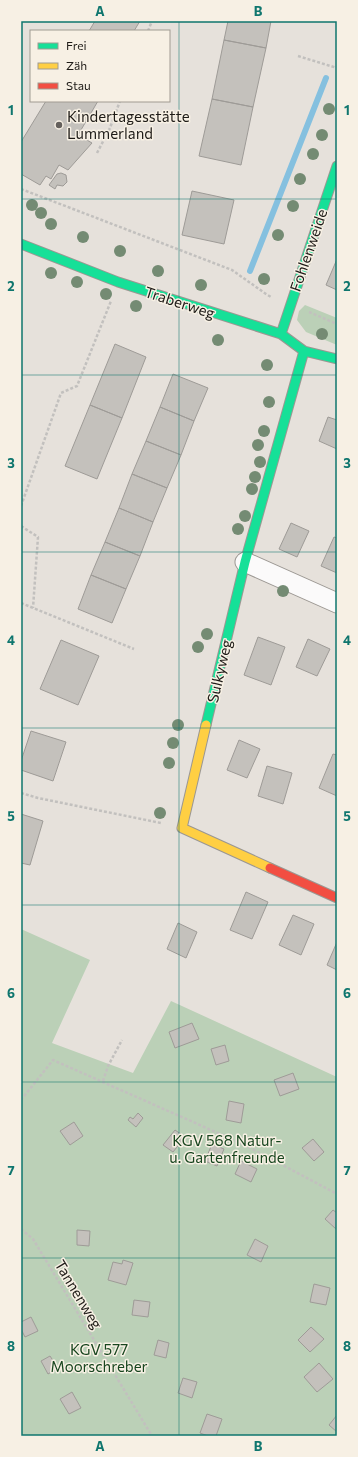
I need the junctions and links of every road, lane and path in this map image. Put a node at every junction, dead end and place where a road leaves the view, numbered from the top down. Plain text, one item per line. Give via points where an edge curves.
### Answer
1 (298, 56) dead end
2 (337, 68) edge
3 (120, 102) edge
4 (97, 153) dead end
5 (336, 170) edge
6 (21, 190) edge
7 (21, 244) edge
8 (118, 282) junction
9 (290, 304) junction
10 (337, 324) edge
11 (281, 334) junction
12 (304, 351) junction
13 (337, 359) edge
14 (21, 506) edge
15 (21, 526) edge
16 (245, 562) junction
17 (21, 603) edge
18 (337, 603) edge
19 (33, 608) junction
20 (134, 649) dead end
21 (21, 793) edge
22 (164, 824) dead end
23 (337, 898) edge
24 (122, 1040) dead end
25 (104, 1081) junction
26 (21, 1100) edge
27 (337, 1194) edge
28 (21, 1229) edge
29 (152, 1436) edge

1 - 2 path
3 - 4 path
5 - 9 street, Fohlenweide
6 - 9 path via 232,270 266,294
7 - 8 street, Traberweg
8 - 11 street, Traberweg
8 - 14 path via 77,386 61,393
9 - 10 path
9 - 11 street, Fohlenweide
11 - 12 street, Traberweg
12 - 13 street, Traberweg
12 - 16 street, Sulkyweg
15 - 19 path via 38,537
16 - 18 street
16 - 23 street, Sulkyweg via 182,828
17 - 19 path
19 - 20 path
21 - 22 path
24 - 25 path via 108,1066
25 - 26 path via 53,1060
25 - 27 path via 245,1145
28 - 29 path, Tannenweg via 33,1238

